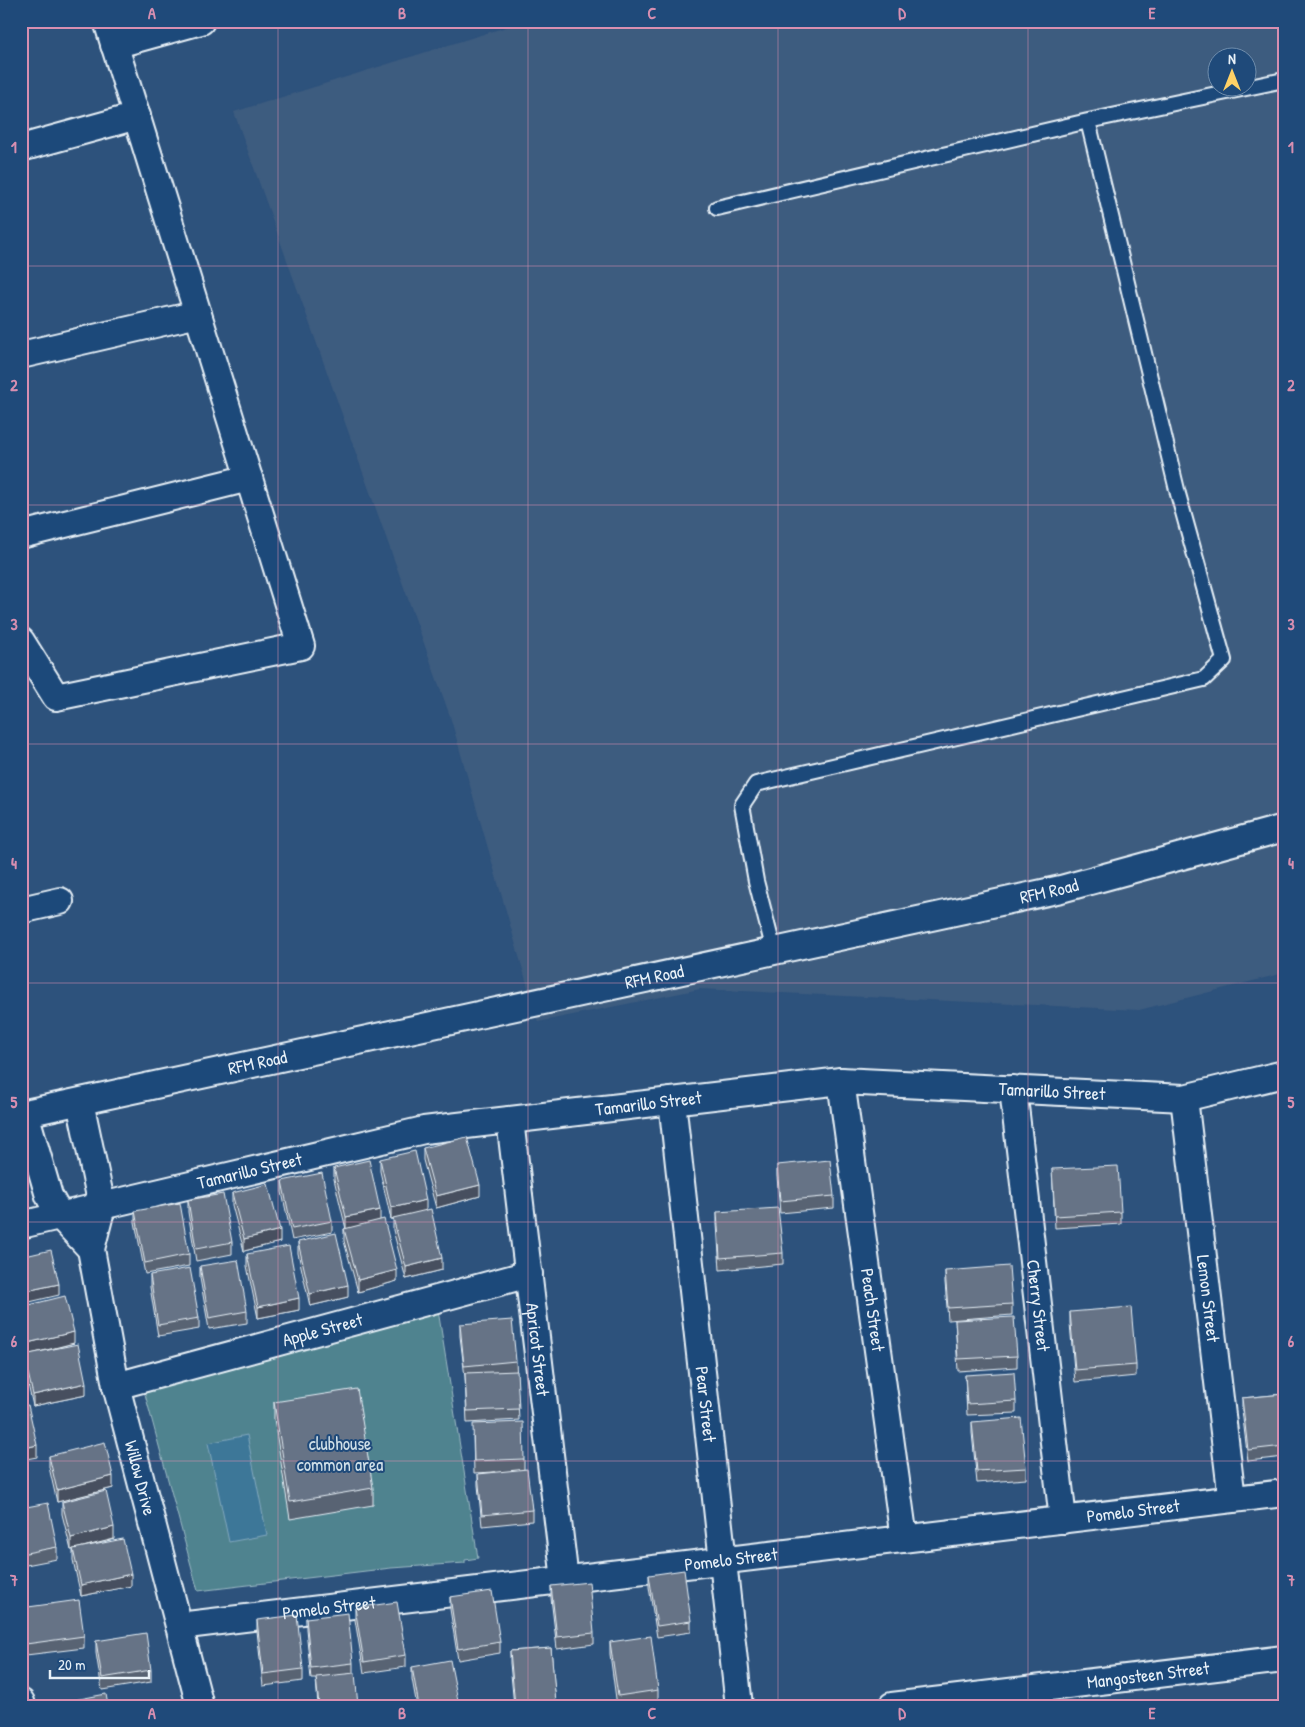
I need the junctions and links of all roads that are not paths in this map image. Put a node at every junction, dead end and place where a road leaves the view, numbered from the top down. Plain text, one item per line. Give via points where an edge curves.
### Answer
1 (201, 21) edge
2 (110, 33) edge
3 (1284, 80) edge
4 (136, 116) junction
5 (1088, 121) junction
6 (21, 148) edge
7 (717, 208) dead end
8 (198, 314) junction
9 (21, 355) edge
10 (249, 478) junction
11 (21, 535) edge
12 (21, 641) edge
13 (1284, 828) edge
14 (60, 901) dead end
15 (21, 910) edge
16 (774, 951) junction
17 (1284, 1074) edge
18 (841, 1081) junction
19 (1013, 1089) junction
20 (1184, 1098) junction
21 (672, 1101) junction
22 (80, 1102) junction
23 (23, 1114) edge
24 (510, 1120) junction
25 (102, 1206) junction
26 (60, 1216) junction
27 (21, 1225) edge
28 (91, 1249) junction
29 (529, 1274) junction
30 (116, 1386) junction
31 (1284, 1493) edge
32 (1232, 1499) junction
33 (1063, 1520) junction
34 (904, 1539) junction
35 (722, 1560) junction
36 (565, 1580) junction
37 (179, 1626) junction
38 (1284, 1658) edge
39 (21, 1702) edge
40 (22, 1706) edge
41 (200, 1706) edge
42 (739, 1706) edge
43 (892, 1706) edge

1 - 2 street
2 - 4 street
3 - 5 lane
4 - 6 street
4 - 8 street
5 - 7 lane
5 - 16 lane via 1178,494 1224,660 1204,679 756,784 742,805 756,881
8 - 9 street
8 - 10 street
10 - 11 street
10 - 12 street via 301,646 56,697
13 - 16 street, RFM Road via 1061,889
14 - 15 street
16 - 22 street, RFM Road
17 - 20 street, Tamarillo Street
18 - 19 street, Tamarillo Street
18 - 21 street, Tamarillo Street
18 - 34 street, Peach Street
19 - 20 street, Tamarillo Street
19 - 33 street, Cherry Street
20 - 32 street, Lemon Street
21 - 24 street, Tamarillo Street
21 - 35 street, Pear Street
22 - 23 street, RFM Road
22 - 25 street
23 - 26 street via 47,1189
24 - 25 street, Tamarillo Street via 424,1130
24 - 29 street, Apricot Street
25 - 26 street, Tamarillo Street
25 - 28 street
26 - 27 street, Tamarillo Street
26 - 28 street
28 - 30 street, Willow Drive
29 - 30 street, Apple Street
29 - 36 street, Apricot Street
30 - 37 street, Willow Drive
31 - 32 street, Pomelo Street
32 - 33 street, Pomelo Street
33 - 34 street, Pomelo Street
34 - 35 street, Pomelo Street
35 - 36 street, Pomelo Street
35 - 42 street, Pear Street
36 - 37 street, Pomelo Street
37 - 41 street, Willow Drive
38 - 43 street, Mangosteen Street
39 - 40 street

